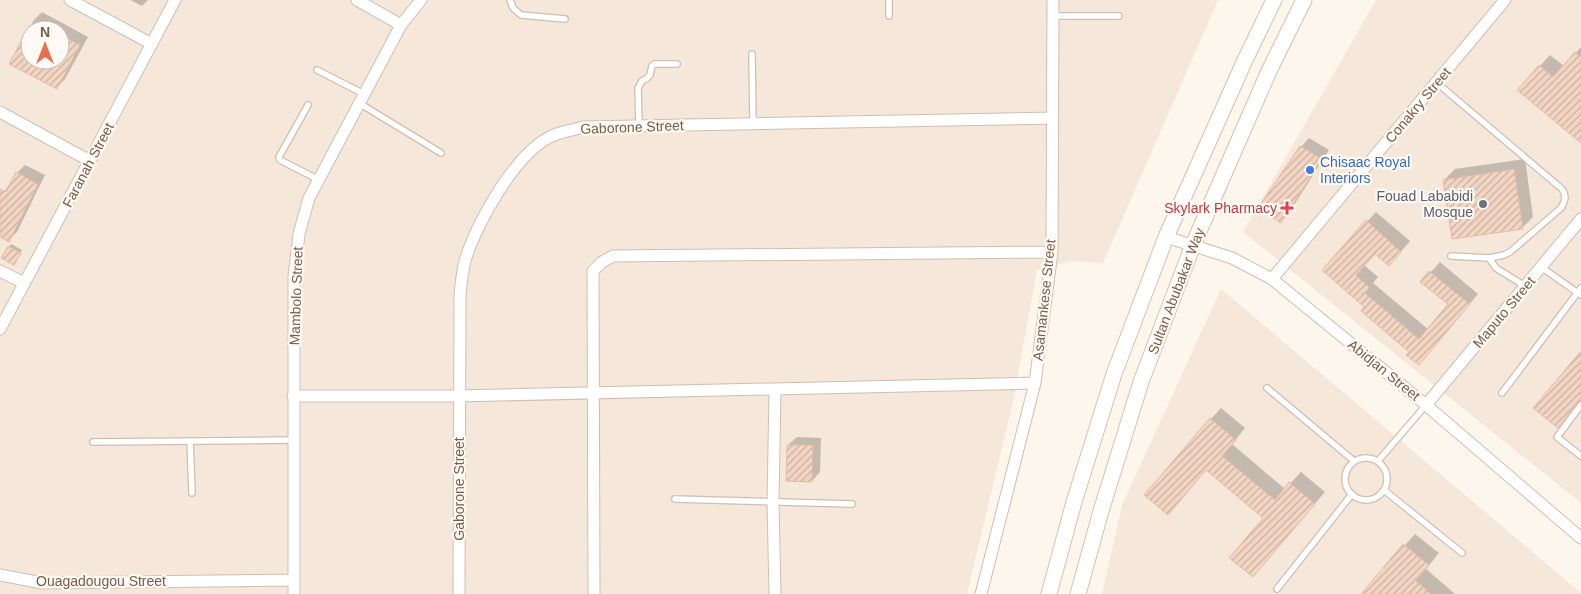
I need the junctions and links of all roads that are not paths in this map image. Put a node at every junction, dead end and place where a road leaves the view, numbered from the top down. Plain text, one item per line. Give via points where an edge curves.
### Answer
1 (70, 0) edge
2 (175, 0) edge
3 (357, 0) edge
4 (421, 0) edge
5 (510, 0) edge
6 (889, 0) edge
7 (1053, 0) edge
8 (1274, 0) edge
9 (1304, 0) edge
10 (1505, 0) edge
11 (889, 16) dead end
12 (1052, 16) junction
13 (1120, 16) dead end
14 (565, 19) dead end
15 (401, 25) junction
16 (152, 44) junction
17 (752, 54) dead end
18 (677, 64) dead end
19 (317, 70) dead end
20 (1437, 83) junction
21 (362, 99) junction
22 (308, 105) dead end
23 (0, 112) edge
24 (1052, 118) junction
25 (753, 124) junction
26 (639, 126) junction
27 (441, 153) dead end
28 (90, 161) junction
29 (319, 180) junction
30 (1581, 219) edge
31 (1166, 237) junction
32 (1193, 245) junction
33 (1052, 252) junction
34 (1451, 256) dead end
35 (1488, 258) junction
36 (1541, 267) junction
37 (0, 270) edge
38 (1272, 279) junction
39 (24, 284) junction
40 (1525, 286) junction
41 (1580, 292) edge
42 (0, 329) edge
43 (1035, 383) junction
44 (1266, 388) dead end
45 (775, 389) junction
46 (592, 393) junction
47 (1502, 393) dead end
48 (293, 396) junction
49 (458, 396) junction
50 (1426, 405) junction
51 (1581, 405) edge
52 (294, 440) junction
53 (190, 441) junction
54 (93, 442) dead end
55 (1581, 456) edge
56 (1354, 461) junction
57 (1378, 461) junction
58 (1384, 490) junction
59 (192, 494) dead end
60 (1352, 494) junction
61 (675, 500) dead end
62 (773, 503) junction
63 (852, 504) dead end
64 (1581, 538) edge
65 (1462, 554) dead end
66 (0, 575) edge
67 (294, 580) junction
68 (114, 582) junction
69 (1277, 589) dead end
70 (114, 594) edge
71 (294, 594) edge
72 (459, 594) edge
73 (594, 594) edge
74 (774, 594) edge
75 (981, 594) edge
76 (1049, 594) edge
77 (1078, 594) edge

1 - 16 street
2 - 16 street, Faranah Street
3 - 15 street
4 - 15 street, Mambolo Street
5 - 14 lane via 513,8 522,15
6 - 11 lane
7 - 12 street, Asamankese Street
8 - 31 main road, Sultan Abubakar Way
9 - 32 main road, Sultan Abubakar Way
10 - 20 street, Conakry Street
12 - 13 lane
12 - 24 street, Asamankese Street
15 - 21 street, Mambolo Street
16 - 28 street, Faranah Street
17 - 25 lane
18 - 26 lane via 654,64 650,75 639,84
19 - 21 lane
20 - 35 lane via 1564,193 1561,208 1510,252
20 - 38 street, Conakry Street
21 - 27 lane
21 - 29 street, Mambolo Street
22 - 29 lane via 279,157
23 - 28 street
24 - 25 street, Gaborone Street
24 - 33 street, Asamankese Street
25 - 26 street, Gaborone Street
26 - 49 street, Gaborone Street via 583,127 553,135 528,152 504,183 465,261 460,295
28 - 39 street, Faranah Street
29 - 48 street, Mambolo Street via 309,198 299,234 294,277
30 - 36 street, Maputo Street
31 - 32 street, Abidjan Street
31 - 76 main road, Sultan Abubakar Way via 1114,374
32 - 38 street, Abidjan Street via 1232,258
32 - 77 main road, Sultan Abubakar Way via 1141,382
33 - 43 street, Asamankese Street
33 - 46 street via 613,256 594,272
34 - 35 lane
35 - 40 lane via 1496,268
36 - 40 street, Maputo Street
36 - 41 lane
37 - 39 street
38 - 50 street, Abidjan Street
39 - 42 street, Faranah Street
40 - 50 street, Maputo Street
41 - 47 lane
43 - 45 street
43 - 75 street, Asamankese Street
44 - 56 lane
45 - 46 street
45 - 62 street
46 - 49 street
46 - 73 street
48 - 49 street
48 - 52 street, Mambolo Street
49 - 72 street, Gaborone Street
50 - 57 lane
50 - 64 street, Abidjan Street
51 - 55 lane via 1557,437
52 - 53 lane
52 - 67 street, Mambolo Street
53 - 54 lane
53 - 59 lane
56 - 57 lane via 1370,458
56 - 60 lane via 1345,475 1345,484
57 - 58 lane via 1387,475 1388,483
58 - 60 lane via 1371,500
58 - 65 lane
60 - 69 lane
61 - 62 lane
62 - 63 lane
62 - 74 street
66 - 68 street, Ouagadougou Street via 42,583
67 - 68 street, Ouagadougou Street
67 - 71 street, Mambolo Street
68 - 70 street

